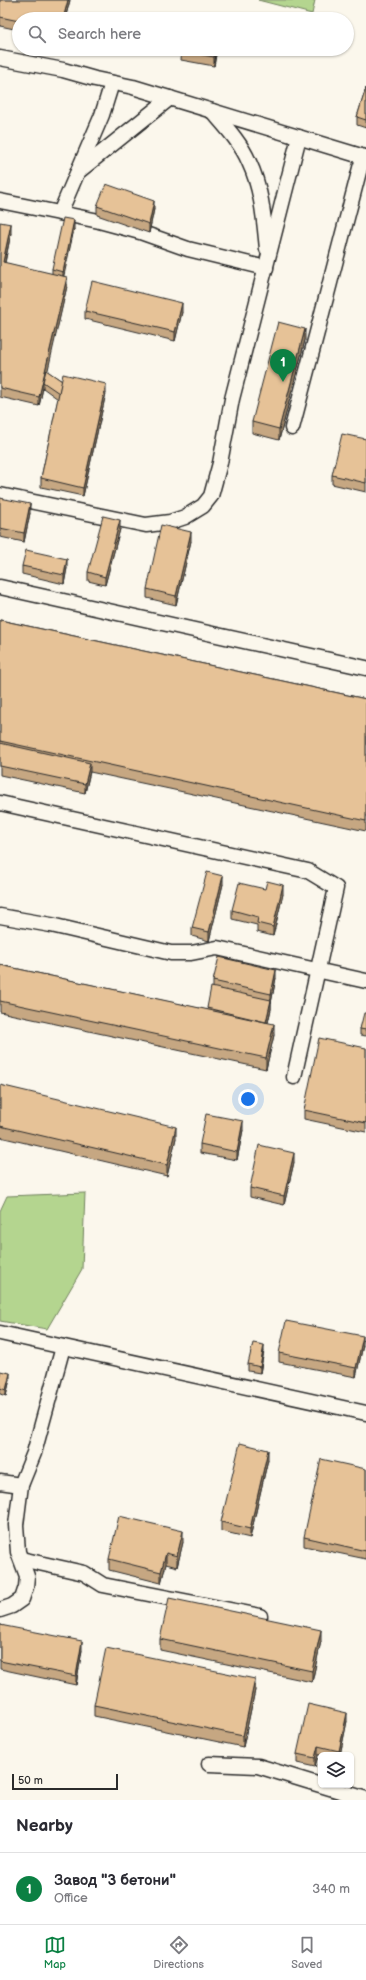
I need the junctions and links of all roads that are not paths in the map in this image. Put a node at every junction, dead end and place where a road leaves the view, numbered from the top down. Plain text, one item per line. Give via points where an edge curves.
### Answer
1 (0, 58) edge
2 (112, 83) junction
3 (170, 98) junction
4 (211, 110) junction
5 (298, 136) junction
6 (365, 157) edge
7 (77, 173) junction
8 (0, 201) edge
9 (60, 213) junction
10 (267, 264) junction
11 (292, 428) dead end
12 (0, 495) edge
13 (0, 587) edge
14 (366, 668) edge
15 (0, 803) edge
16 (0, 916) edge
17 (318, 970) junction
18 (366, 981) edge
19 (294, 1076) dead end
20 (0, 1333) edge
21 (63, 1346) junction
22 (366, 1413) edge
23 (0, 1482) edge
24 (21, 1485) junction
25 (21, 1560) junction
26 (0, 1610) edge
27 (260, 1616) edge
28 (208, 1764) dead end
29 (366, 1799) edge

1 - 2 street via 63,70
2 - 3 street
2 - 7 street via 102,115
3 - 4 street
3 - 7 street
4 - 5 street
4 - 10 street via 230,132 249,162 259,192
5 - 6 street
5 - 10 street
6 - 11 street
7 - 9 street
8 - 9 street
9 - 10 street via 140,232 188,249
10 - 12 street via 232,399 220,463 211,496 203,506 170,522 146,525
13 - 14 street
15 - 17 street via 308,871 336,888
16 - 17 street via 171,953 191,953 217,948
17 - 18 street
17 - 19 street
20 - 21 street
21 - 22 street
21 - 24 street via 34,1453
23 - 24 street
24 - 25 street via 16,1524
25 - 26 street via 27,1576 22,1600
25 - 27 street via 84,1573 103,1585
28 - 29 street via 258,1766

